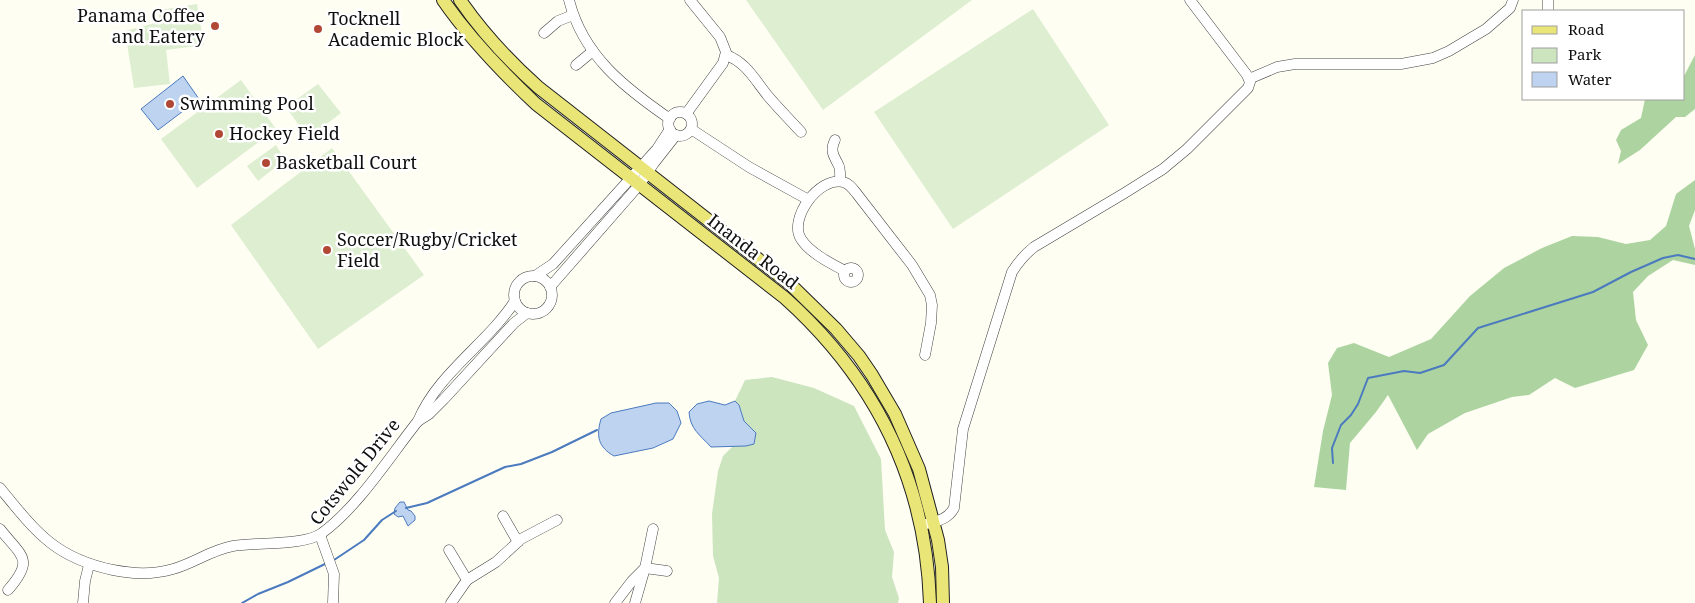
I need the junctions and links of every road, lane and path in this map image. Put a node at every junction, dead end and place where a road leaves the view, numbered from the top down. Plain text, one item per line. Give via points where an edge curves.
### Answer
1 (443, 0) edge
2 (460, 0) edge
3 (569, 0) edge
4 (690, 0) edge
5 (1190, 0) edge
6 (1513, 0) edge
7 (573, 15) junction
8 (544, 33) dead end
9 (593, 52) junction
10 (726, 55) junction
11 (576, 65) dead end
12 (1249, 79) junction
13 (686, 114) junction
14 (672, 128) junction
15 (691, 129) junction
16 (801, 132) dead end
17 (835, 140) dead end
18 (644, 171) junction
19 (635, 181) junction
20 (840, 181) junction
21 (807, 200) junction
22 (844, 271) dead end
23 (535, 276) junction
24 (550, 287) junction
25 (515, 302) junction
26 (527, 313) junction
27 (925, 355) dead end
28 (464, 359) junction
29 (473, 368) junction
30 (433, 394) junction
31 (441, 402) junction
32 (418, 421) junction
33 (0, 488) edge
34 (503, 516) dead end
35 (557, 520) dead end
36 (934, 522) junction
37 (920, 525) junction
38 (0, 529) edge
39 (652, 530) dead end
40 (320, 535) junction
41 (518, 542) junction
42 (449, 550) dead end
43 (89, 565) junction
44 (645, 568) junction
45 (667, 571) dead end
46 (467, 580) junction
47 (8, 590) dead end
48 (624, 592) junction
49 (636, 601) edge
50 (83, 603) edge
51 (333, 603) edge
52 (451, 603) edge
53 (615, 603) edge
54 (930, 603) edge
55 (943, 603) edge

1 - 19 main road, Inanda Road via 472,38 522,91
2 - 18 main road, Inanda Road via 486,34 546,95
3 - 7 street
4 - 10 street via 722,40
5 - 12 street
6 - 12 street via 1510,8 1486,29 1433,58 1400,64 1295,64 1277,67
7 - 8 street via 558,20
7 - 9 street
9 - 11 street
9 - 14 street via 625,87
10 - 13 street
10 - 16 street via 745,66
12 - 36 street via 1246,90 1163,168 1034,247 1017,263 963,429 954,508 948,516
13 - 14 street via 676,113
13 - 15 street via 692,121
14 - 15 street via 685,135
14 - 18 street
15 - 21 street
17 - 20 street via 832,152 839,167
18 - 19 street
18 - 36 main road, Inanda Road via 790,284 844,339 872,375 903,430 919,469
19 - 23 street via 553,264
19 - 24 street
19 - 37 main road, Inanda Road via 785,298 838,352 893,439 913,490
20 - 21 street via 826,185
20 - 27 street via 858,194 912,265 928,292 932,318
21 - 22 street via 798,226 800,237 819,256
23 - 24 street via 544,279
23 - 25 street via 528,276 518,283
24 - 26 street via 552,300 545,310
25 - 26 street
25 - 28 street, Cotswold Drive
26 - 29 street, Cotswold Drive
28 - 29 street
28 - 30 street, Cotswold Drive
29 - 31 street, Cotswold Drive
30 - 31 street
30 - 32 street, Cotswold Drive
31 - 32 street, Cotswold Drive
32 - 40 street, Cotswold Drive via 341,518
33 - 43 street via 50,544
34 - 41 street
35 - 41 street
36 - 37 street
36 - 55 main road, Inanda Road via 942,567
37 - 54 main road, Inanda Road via 927,554
38 - 47 street via 20,554 24,565
39 - 44 street
40 - 43 street via 288,542 222,548 158,573 139,574
40 - 51 street, Cotswold Drive via 335,581
41 - 46 street via 496,562
42 - 46 street
43 - 50 street
44 - 45 street
44 - 48 street
44 - 49 street
46 - 52 street
48 - 49 street
48 - 53 street

